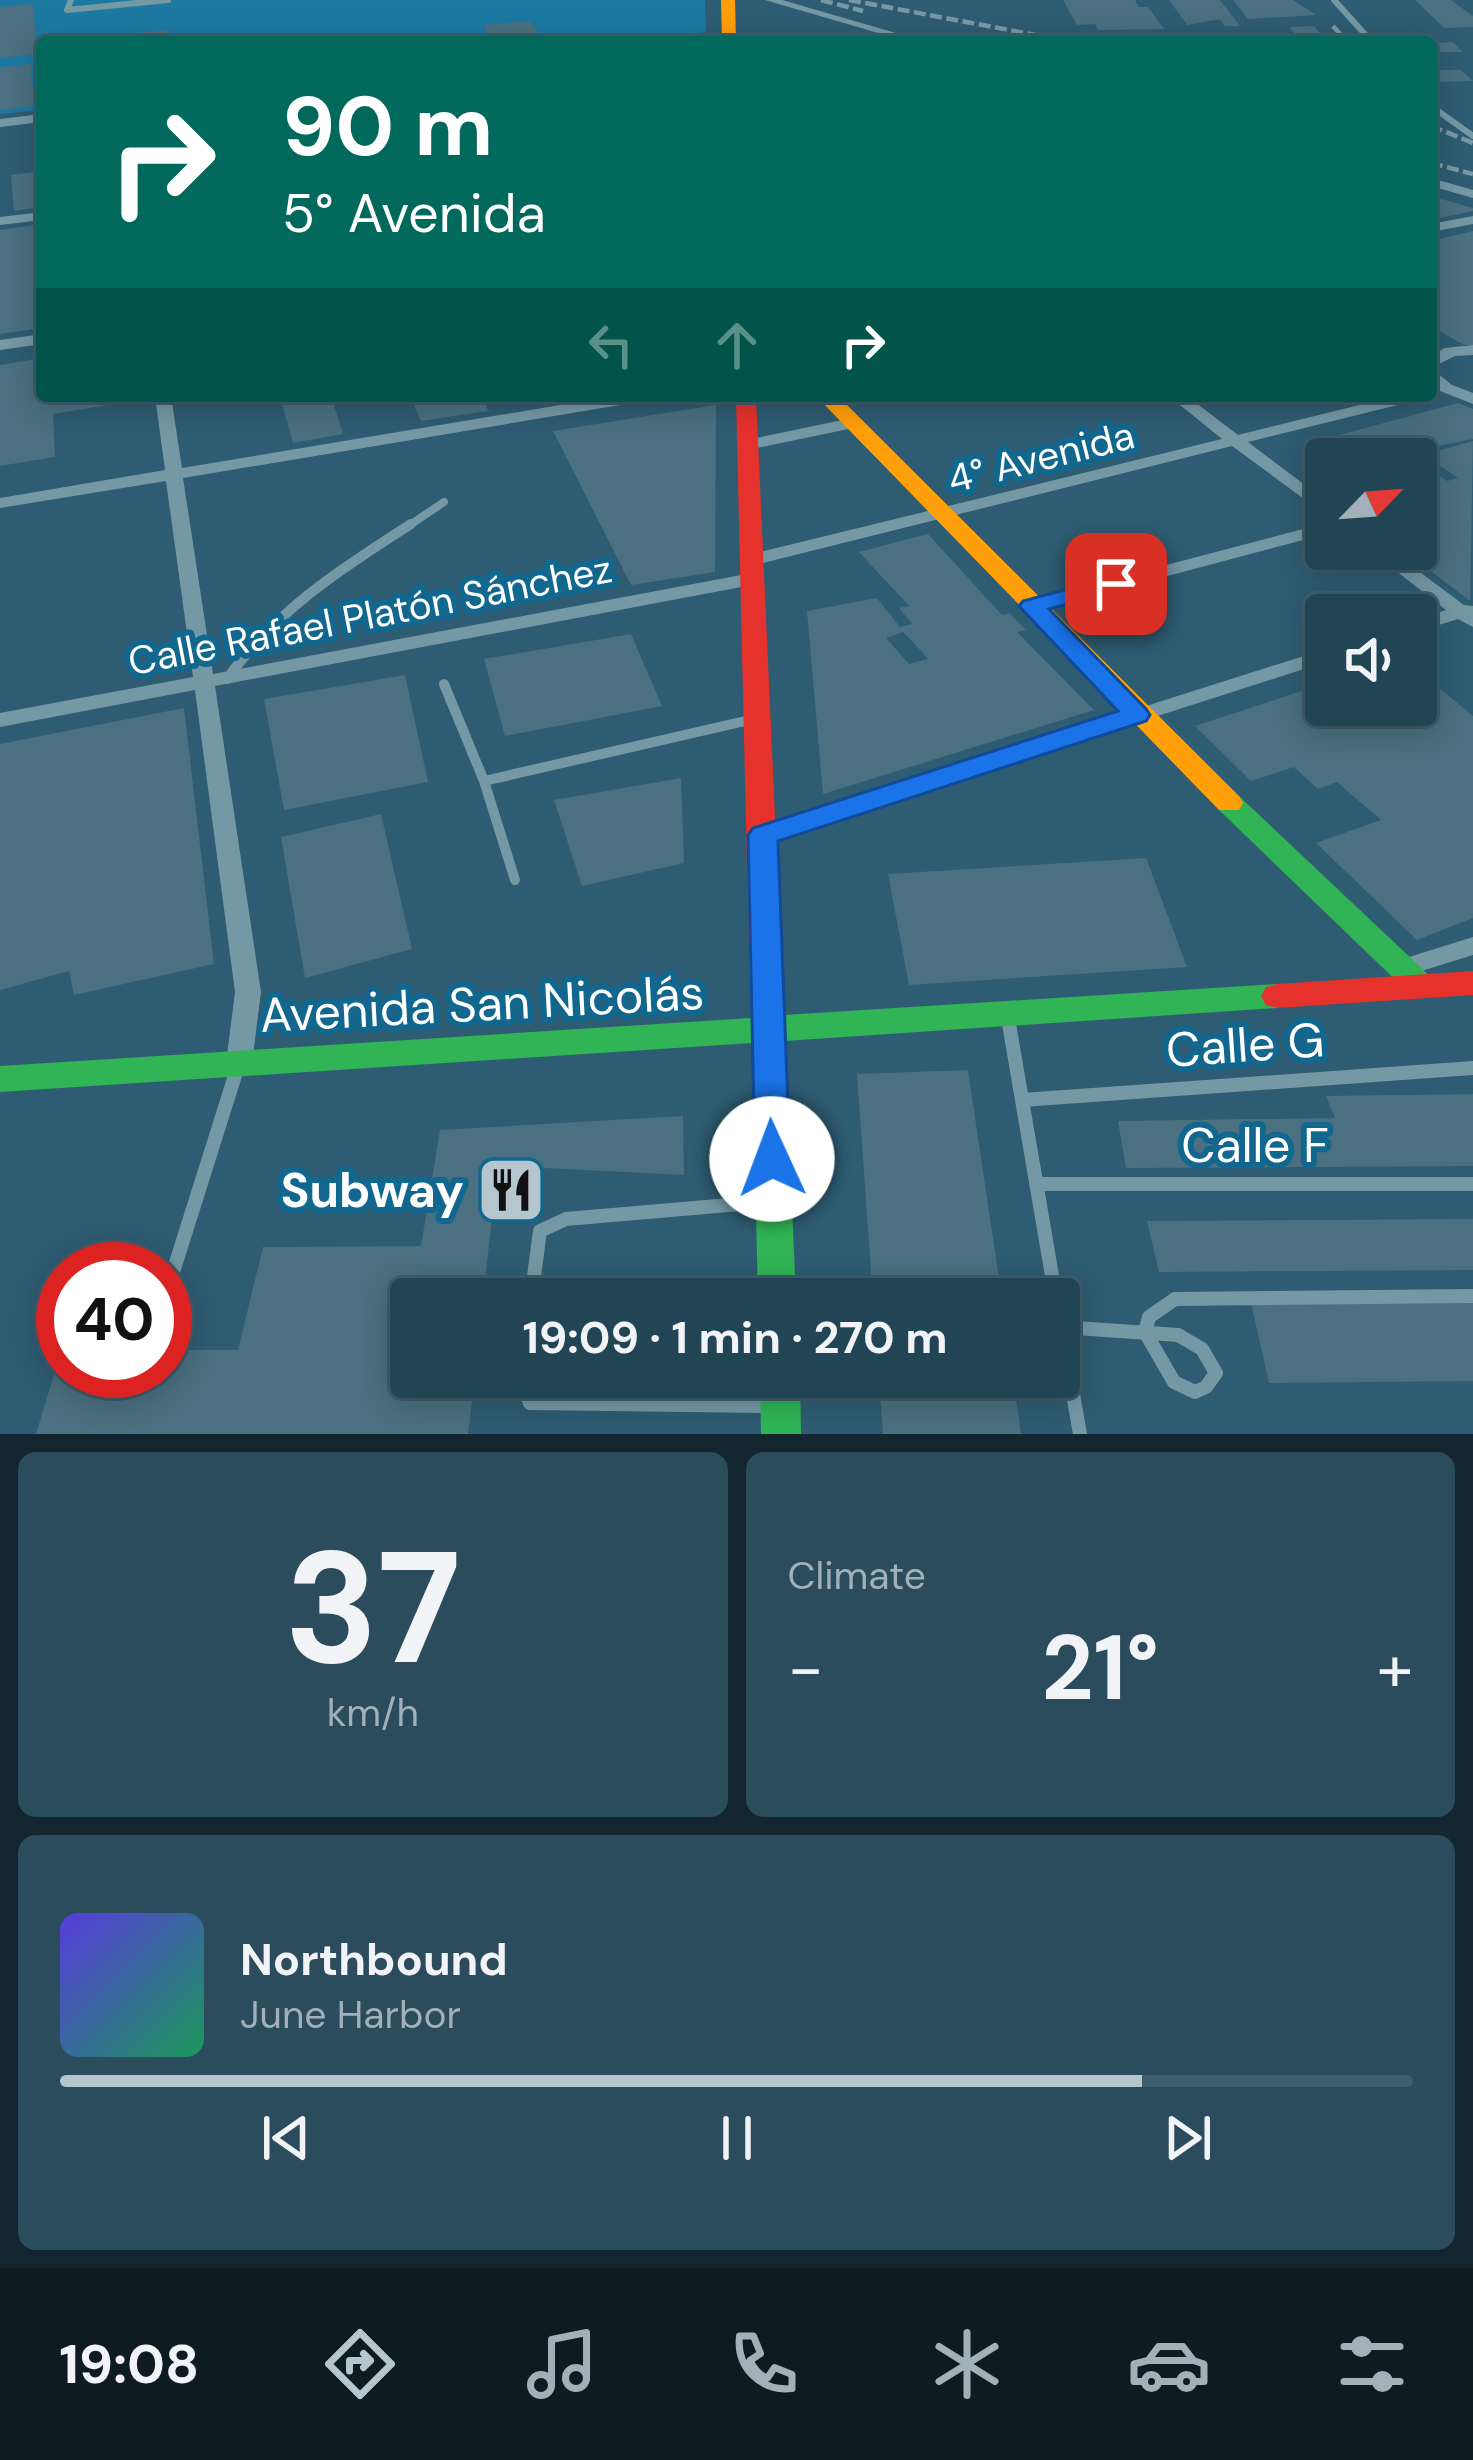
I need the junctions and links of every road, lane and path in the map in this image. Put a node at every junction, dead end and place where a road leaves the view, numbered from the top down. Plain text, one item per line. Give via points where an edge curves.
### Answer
1 (71, 0) edge
2 (167, 0) edge
3 (728, 0) edge
4 (770, 0) edge
5 (1334, 0) edge
6 (728, 36) edge
7 (899, 36) edge
8 (1367, 36) edge
9 (1437, 110) edge
10 (36, 119) edge
11 (0, 123) edge
12 (1473, 136) edge
13 (1437, 184) edge
14 (1473, 194) edge
15 (36, 217) edge
16 (1473, 220) edge
17 (0, 221) edge
18 (1437, 227) edge
19 (36, 340) edge
20 (1437, 343) edge
21 (0, 345) edge
22 (1473, 350) edge
23 (1450, 351) junction
24 (1437, 359) edge
25 (1438, 390) edge
26 (1473, 399) edge
27 (164, 402) edge
28 (609, 402) edge
29 (746, 402) edge
30 (832, 402) edge
31 (1186, 402) edge
32 (1393, 402) edge
33 (852, 423) junction
34 (1239, 442) junction
35 (747, 445) junction
36 (177, 475) junction
37 (1305, 494) edge
38 (444, 502) dead end
39 (0, 503) edge
40 (943, 516) junction
41 (1305, 534) edge
42 (752, 570) junction
43 (1407, 570) edge
44 (1032, 606) junction
45 (1469, 614) edge
46 (1437, 621) edge
47 (1305, 662) edge
48 (217, 681) junction
49 (444, 684) dead end
50 (1136, 715) junction
51 (757, 718) junction
52 (0, 720) edge
53 (484, 782) junction
54 (763, 835) junction
55 (515, 880) dead end
56 (1473, 946) edge
57 (1411, 977) junction
58 (1473, 983) edge
59 (1007, 1014) junction
60 (769, 1032) junction
61 (239, 1063) junction
62 (1473, 1068) edge
63 (0, 1079) edge
64 (1022, 1100) junction
65 (1036, 1184) junction
66 (1473, 1184) edge
67 (774, 1201) junction
68 (182, 1242) edge
69 (534, 1278) edge
70 (776, 1278) edge
71 (1052, 1278) edge
72 (1473, 1296) edge
73 (1080, 1323) edge
74 (1145, 1331) edge
75 (1145, 1331) edge
76 (1145, 1331) edge
77 (1145, 1331) edge
78 (528, 1398) edge
79 (1074, 1398) edge
80 (781, 1420) edge
81 (1080, 1434) edge

1 - 2 lane via 68,11
3 - 6 street
4 - 7 street
5 - 8 lane
9 - 12 lane
10 - 11 street
13 - 14 street
15 - 17 street
16 - 18 street
19 - 21 street
20 - 23 street
22 - 23 street
23 - 24 street
25 - 26 street
27 - 36 street
28 - 36 street
29 - 35 street
30 - 33 street
31 - 34 street
32 - 34 street, 4° Avenida
33 - 35 street
33 - 40 street
34 - 37 street
34 - 40 street, 4° Avenida
35 - 42 street
36 - 39 street
36 - 48 street
38 - 48 lane via 288,610
40 - 42 street, 4° Avenida
40 - 44 street
41 - 44 street
42 - 48 street, Calle Rafael Platón Sánchez
42 - 51 street
43 - 45 street
44 - 50 street
45 - 46 street
47 - 50 street
48 - 52 street, Calle Rafael Platón Sánchez
48 - 61 street via 248,992
49 - 53 lane
50 - 54 street
50 - 57 street
51 - 53 lane
51 - 54 street
53 - 55 lane
54 - 60 street
56 - 57 street
57 - 58 street, Avenida San Nicolás
57 - 59 street, Avenida San Nicolás
59 - 60 street, Avenida San Nicolás
59 - 64 lane
60 - 61 street, Avenida San Nicolás
60 - 67 street
61 - 63 street, Avenida San Nicolás
61 - 68 lane
62 - 64 lane, Calle G
64 - 65 lane
65 - 66 lane, Calle F
65 - 71 lane
67 - 69 lane via 566,1219 540,1231
67 - 70 street
72 - 74 lane, bridge via 1175,1299 1149,1317
73 - 77 lane, bridge
75 - 76 lane, bridge via 1168,1379 1185,1390 1200,1389 1216,1373 1199,1343
78 - 80 lane
79 - 81 lane

